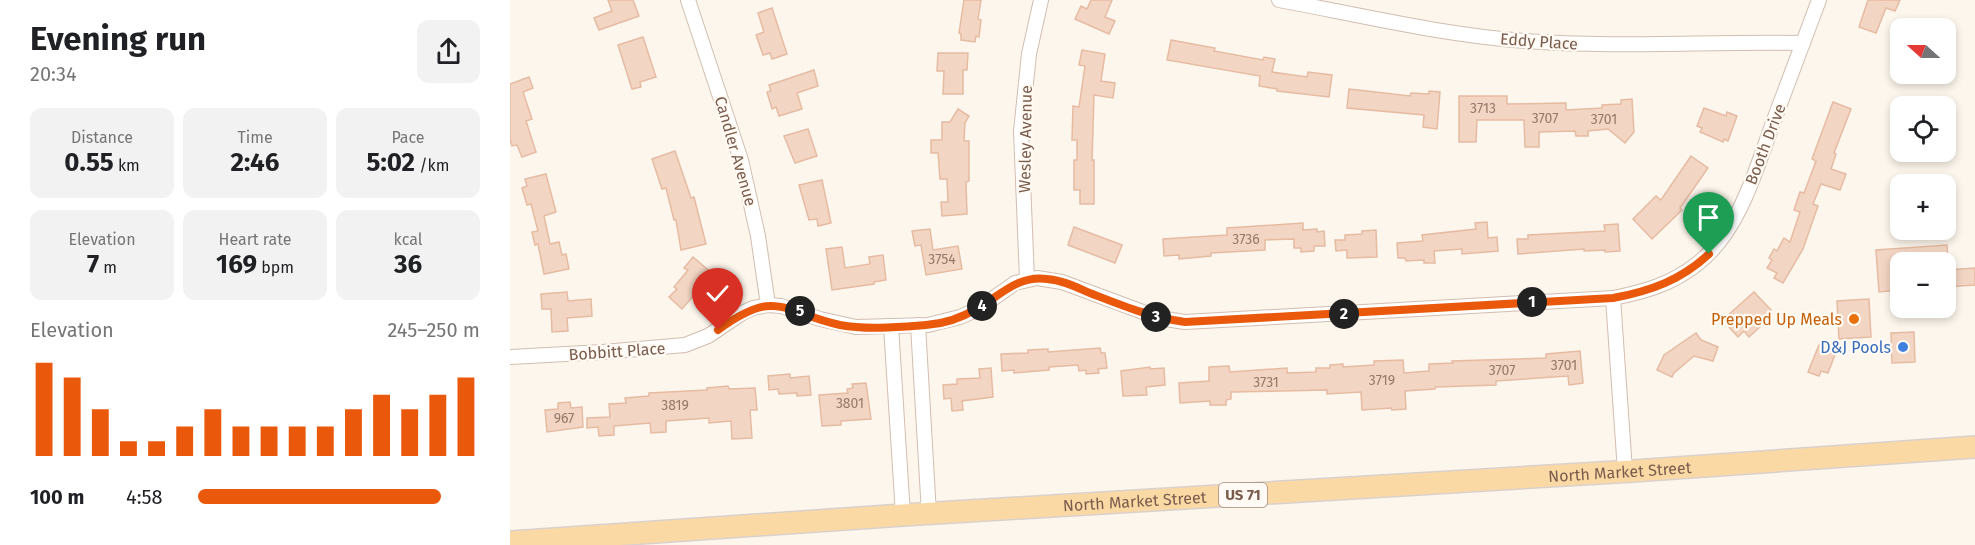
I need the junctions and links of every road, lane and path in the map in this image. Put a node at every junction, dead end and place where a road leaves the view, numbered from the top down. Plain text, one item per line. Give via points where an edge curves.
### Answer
1 (688, 0) edge
2 (1041, 0) edge
3 (1278, 0) edge
4 (1819, 0) edge
5 (1803, 43) junction
6 (1027, 280) junction
7 (1613, 298) junction
8 (768, 305) junction
9 (918, 325) junction
10 (891, 326) junction
11 (510, 357) edge
12 (1975, 447) edge
13 (1624, 471) junction
14 (930, 514) junction
15 (903, 515) junction
16 (510, 542) edge

1 - 8 street, Candler Avenue via 741,160
2 - 6 street, Wesley Avenue via 1029,54 1021,131
3 - 5 street, Eddy Place via 1524,41 1615,45
4 - 5 street, Booth Drive
5 - 7 street, Booth Drive via 1749,187 1722,237 1709,254 1681,276 1654,288
6 - 7 street, Bobbitt Place via 1062,282 1159,318 1185,322
6 - 9 street, Bobbitt Place via 1006,288 960,317
7 - 13 street
8 - 10 street, Bobbitt Place via 796,309 842,325
8 - 11 street, Bobbitt Place via 742,313 708,336 685,345
9 - 10 street, Bobbitt Place
9 - 14 street
10 - 15 street
12 - 13 main road, North Market Street / US 71
13 - 14 main road, North Market Street / US 71
14 - 15 main road, North Market Street / US 71
15 - 16 main road, North Market Street / US 71

